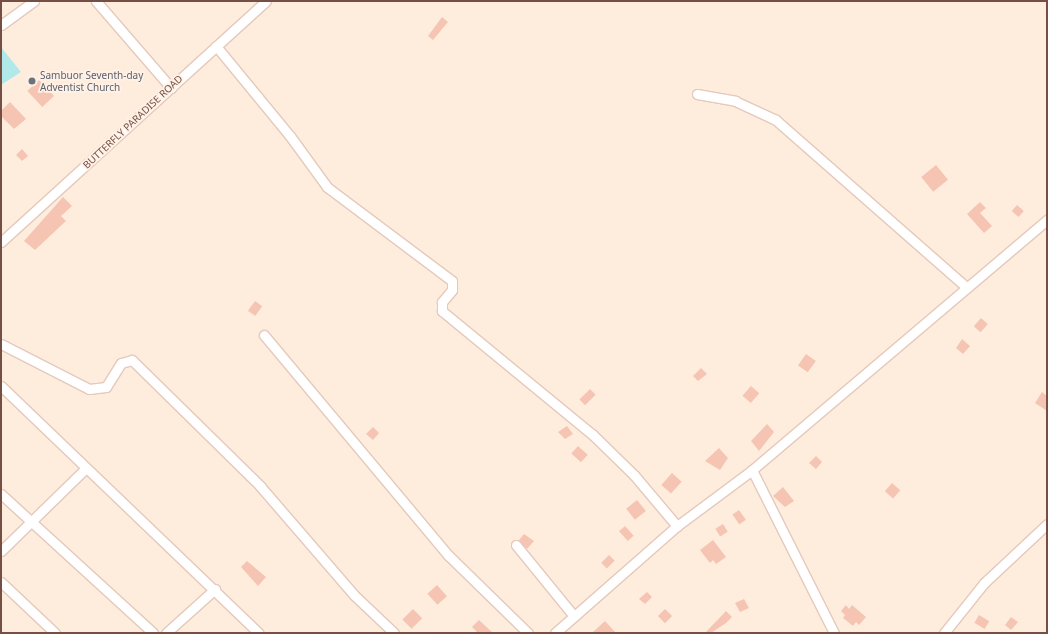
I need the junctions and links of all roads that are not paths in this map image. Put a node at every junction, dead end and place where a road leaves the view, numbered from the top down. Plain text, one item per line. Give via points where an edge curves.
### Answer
1 (34, 1) edge
2 (96, 1) edge
3 (266, 1) edge
4 (1, 25) edge
5 (216, 46) junction
6 (171, 88) junction
7 (697, 94) dead end
8 (1047, 220) edge
9 (1, 242) edge
10 (966, 287) junction
11 (264, 335) dead end
12 (1, 344) edge
13 (1, 386) edge
14 (86, 468) junction
15 (752, 470) junction
16 (1, 494) edge
17 (30, 523) junction
18 (1047, 524) edge
19 (677, 526) junction
20 (516, 544) dead end
21 (1, 551) edge
22 (1, 582) edge
23 (215, 589) junction
24 (574, 616) junction
25 (55, 633) edge
26 (153, 633) edge
27 (166, 633) edge
28 (259, 633) edge
29 (394, 633) edge
30 (528, 633) edge
31 (555, 633) edge
32 (834, 633) edge
33 (944, 633) edge

1 - 4 street
2 - 6 street
3 - 5 street, BUTTERFLY PARADISE ROAD
5 - 6 street, BUTTERFLY PARADISE ROAD
5 - 19 street via 290,136 327,187 452,281 452,290 442,302 442,311 592,434 634,475
6 - 9 street, BUTTERFLY PARADISE ROAD
7 - 10 street via 736,101 776,120
8 - 10 street
10 - 15 street
11 - 30 street via 448,555
12 - 29 street via 89,389 106,387 121,363 132,360 260,486 354,596
13 - 14 street
14 - 17 street
14 - 23 street
15 - 19 street
15 - 32 street
16 - 17 street
17 - 21 street
17 - 26 street
18 - 33 street via 984,583
19 - 24 street
20 - 24 street
22 - 25 street
23 - 27 street
23 - 28 street
24 - 31 street

